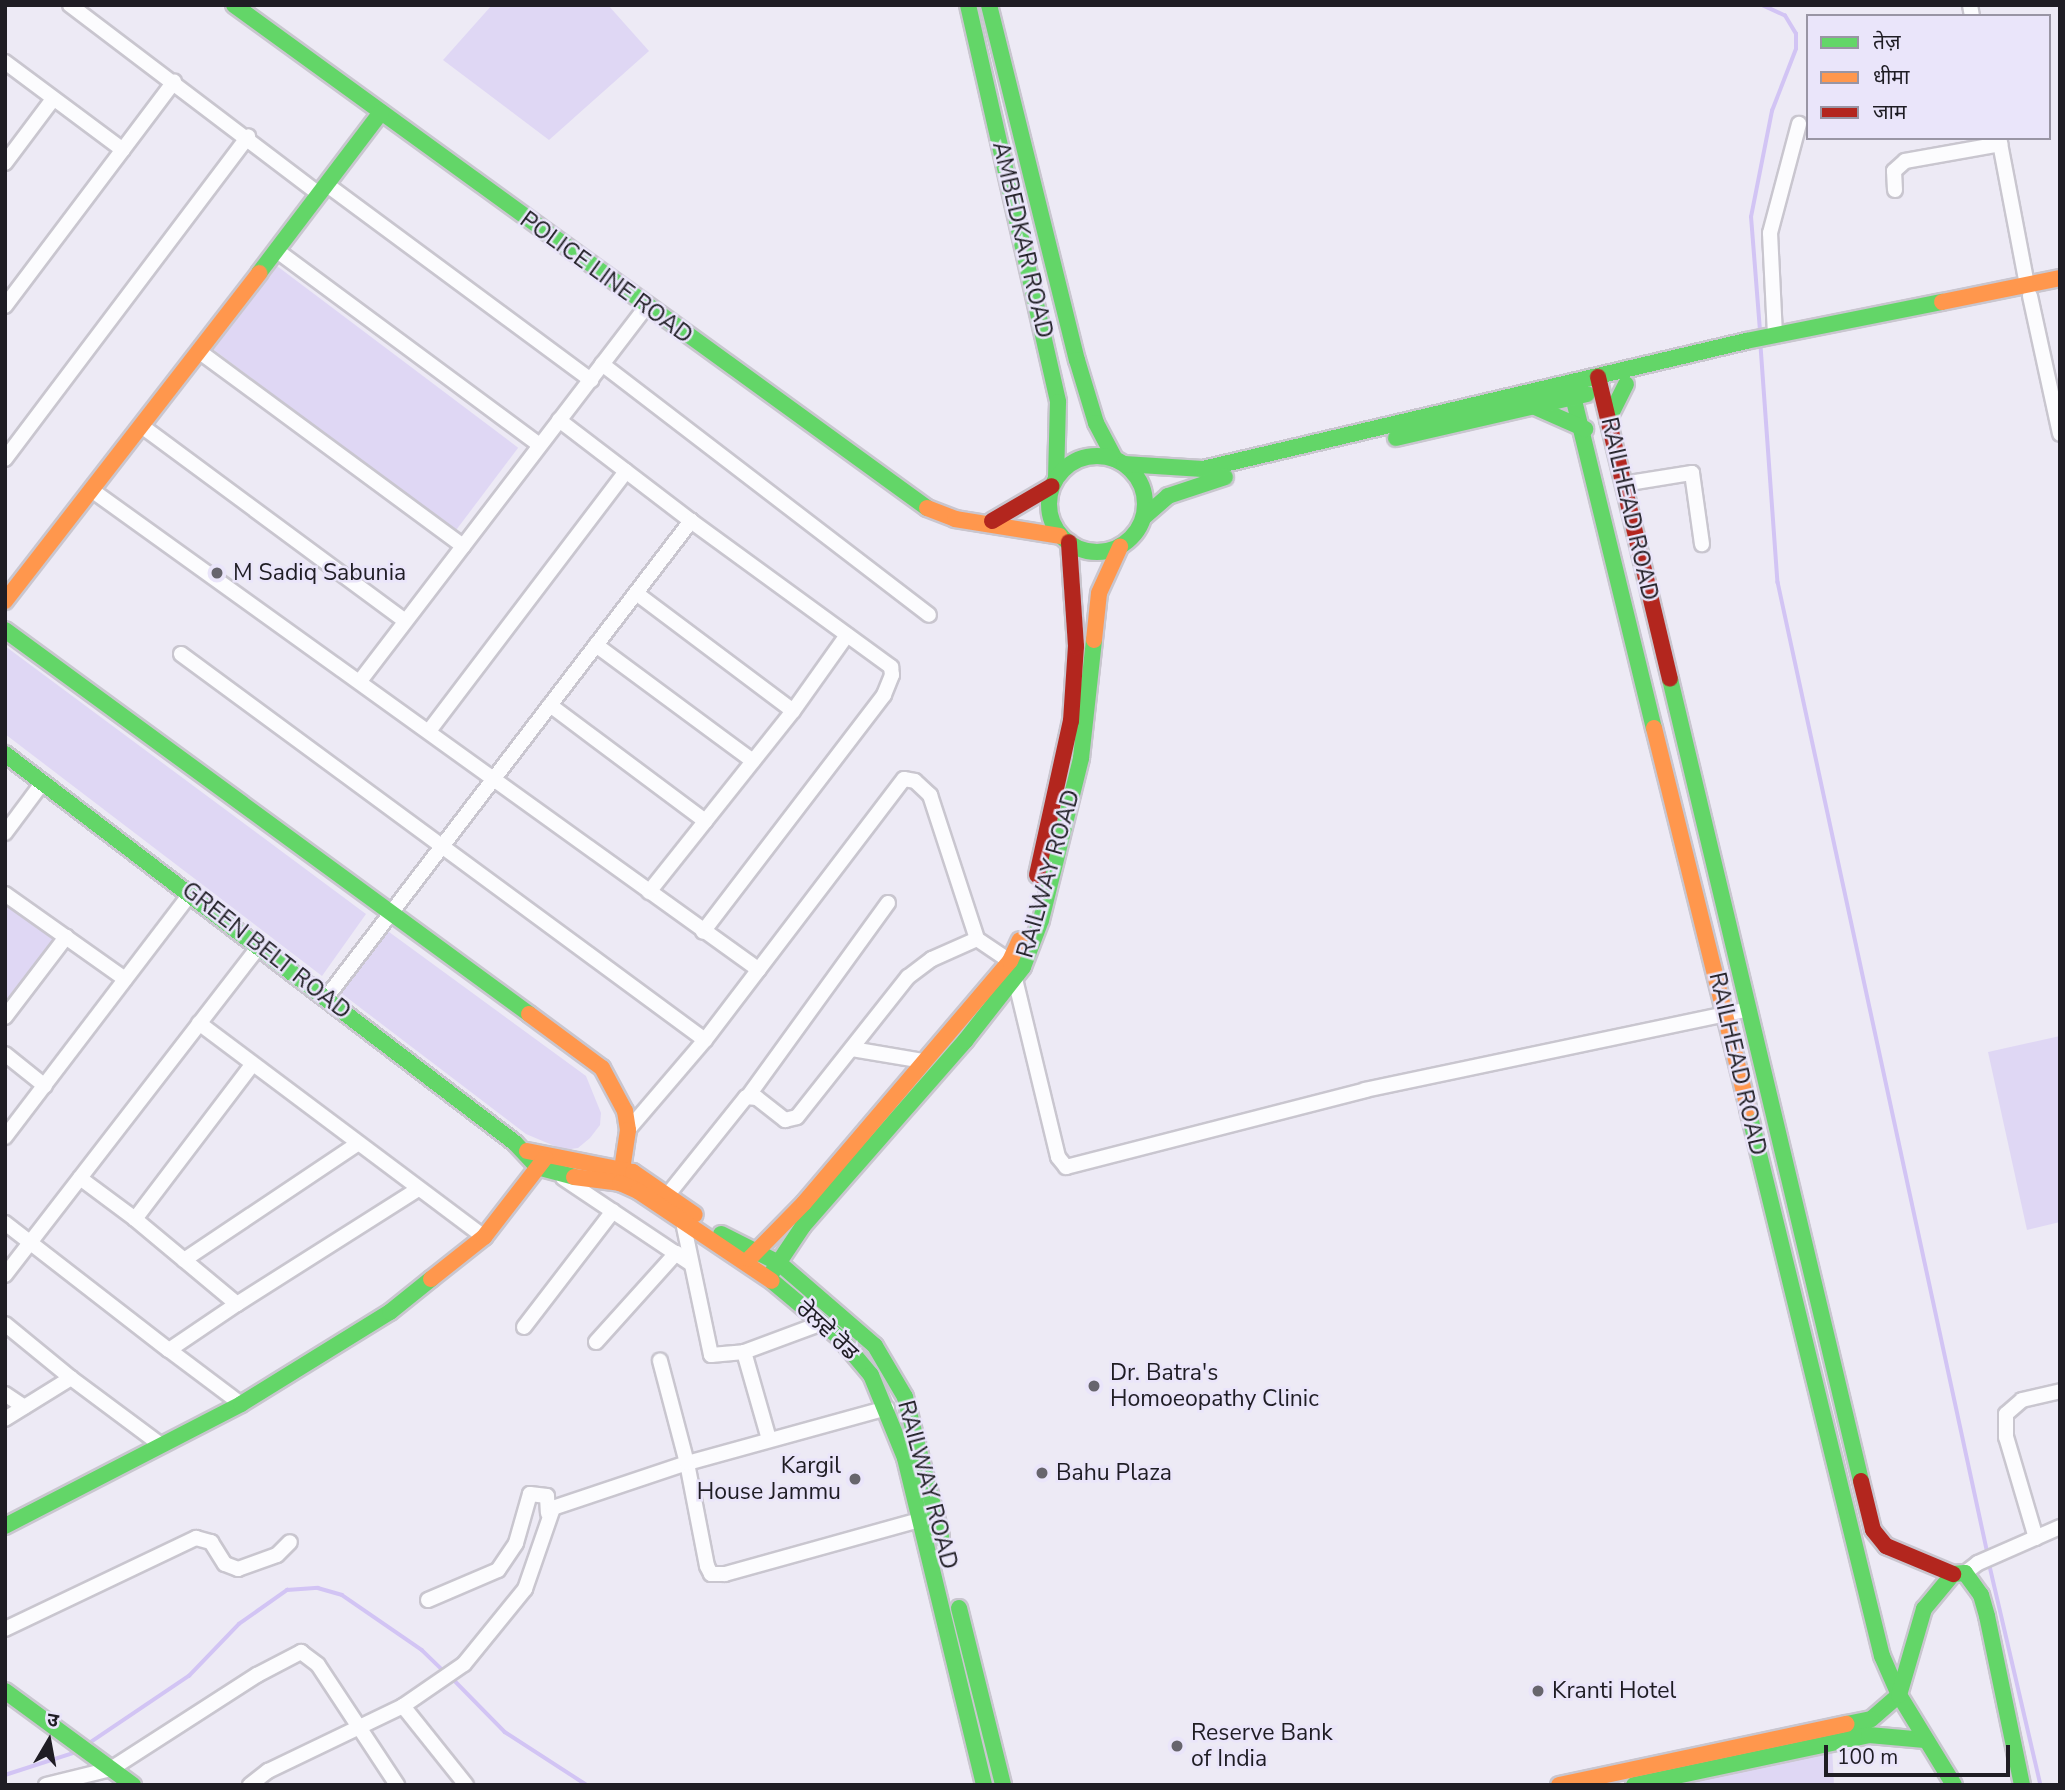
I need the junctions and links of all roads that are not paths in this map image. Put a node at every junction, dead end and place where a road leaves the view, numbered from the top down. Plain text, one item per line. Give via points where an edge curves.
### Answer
1 (70, 5) edge
2 (234, 5) edge
3 (968, 5) edge
4 (989, 5) edge
5 (5, 62) edge
6 (174, 82) junction
7 (54, 99) junction
8 (381, 112) junction
9 (1799, 124) dead end
10 (248, 136) junction
11 (1999, 141) edge
12 (123, 150) junction
13 (5, 163) edge
14 (322, 189) junction
15 (1895, 190) dead end
16 (276, 250) junction
17 (2060, 278) edge
18 (2060, 289) edge
19 (2028, 290) junction
20 (5, 306) edge
21 (645, 308) junction
22 (1771, 340) junction
23 (1745, 350) junction
24 (200, 352) junction
25 (602, 364) junction
26 (591, 380) junction
27 (1600, 383) junction
28 (1626, 384) junction
29 (1572, 390) junction
30 (1535, 407) junction
31 (559, 420) junction
32 (1608, 420) junction
33 (143, 427) junction
34 (1585, 429) junction
35 (2060, 434) edge
36 (540, 445) junction
37 (5, 459) edge
38 (1120, 462) junction
39 (626, 471) junction
40 (1054, 482) junction
41 (1623, 484) junction
42 (93, 491) junction
43 (1144, 517) junction
44 (691, 521) junction
45 (992, 521) junction
46 (1065, 539) junction
47 (1702, 544) dead end
48 (463, 546) junction
49 (1120, 547) junction
50 (636, 593) junction
51 (5, 601) edge
52 (929, 615) dead end
53 (405, 621) junction
54 (5, 630) edge
55 (848, 635) junction
56 (596, 645) junction
57 (181, 654) dead end
58 (360, 681) junction
59 (550, 705) junction
60 (793, 711) junction
61 (429, 731) junction
62 (5, 754) edge
63 (753, 761) junction
64 (494, 779) junction
65 (43, 782) junction
66 (705, 821) junction
67 (5, 833) edge
68 (443, 846) junction
69 (649, 892) junction
70 (191, 893) junction
71 (5, 894) edge
72 (888, 902) dead end
73 (393, 911) junction
74 (703, 932) junction
75 (66, 937) junction
76 (977, 939) junction
77 (259, 946) junction
78 (1010, 961) junction
79 (759, 971) junction
80 (125, 979) junction
81 (1015, 979) junction
82 (326, 998) junction
83 (1745, 1010) junction
84 (1725, 1015) junction
85 (5, 1017) edge
86 (199, 1023) junction
87 (705, 1040) junction
88 (852, 1049) junction
89 (5, 1054) edge
90 (924, 1061) junction
91 (252, 1065) junction
92 (46, 1086) junction
93 (749, 1095) junction
94 (625, 1111) junction
95 (628, 1130) junction
96 (5, 1137) edge
97 (357, 1144) junction
98 (525, 1150) joint
99 (541, 1163) junction
100 (613, 1175) junction
101 (562, 1177) junction
102 (80, 1178) junction
103 (1791, 1187) junction
104 (418, 1189) junction
105 (1768, 1192) junction
106 (664, 1200) junction
107 (613, 1212) junction
108 (135, 1219) junction
109 (684, 1222) junction
110 (5, 1223) edge
111 (484, 1237) junction
112 (30, 1241) junction
113 (757, 1249) junction
114 (676, 1253) junction
115 (184, 1260) junction
116 (690, 1263) junction
117 (746, 1263) junction
118 (779, 1263) junction
119 (5, 1275) edge
120 (768, 1278) junction
121 (237, 1304) junction
122 (5, 1324) edge
123 (822, 1324) junction
124 (524, 1327) dead end
125 (596, 1342) dead end
126 (169, 1350) junction
127 (744, 1352) junction
128 (660, 1362) dead end
129 (71, 1378) junction
130 (2060, 1391) edge
131 (5, 1394) edge
132 (241, 1404) junction
133 (24, 1407) junction
134 (887, 1408) junction
135 (5, 1419) edge
136 (769, 1439) junction
137 (162, 1445) junction
138 (687, 1463) junction
139 (548, 1513) junction
140 (922, 1519) junction
141 (5, 1526) edge
142 (2060, 1527) edge
143 (2036, 1538) junction
144 (290, 1542) dead end
145 (1959, 1574) junction
146 (428, 1600) dead end
147 (5, 1629) edge
148 (5, 1692) edge
149 (1899, 1695) junction
150 (402, 1706) junction
151 (358, 1728) junction
152 (1925, 1740) junction
153 (1783, 1745) junction
154 (119, 1775) edge
155 (46, 1785) edge
156 (250, 1785) edge
157 (397, 1785) edge
158 (466, 1785) edge
159 (984, 1785) edge
160 (1003, 1785) edge
161 (1559, 1785) edge
162 (1634, 1785) edge
163 (1954, 1785) edge
164 (2022, 1785) edge

1 - 6 street
2 - 8 main road, POLICE LINE ROAD
3 - 40 main road, AMBEDKAR ROAD via 1058,402
4 - 38 main road via 1077,360 1096,423
5 - 7 street
6 - 10 street
6 - 12 street
7 - 12 street
7 - 13 street
8 - 14 main road
8 - 21 main road, POLICE LINE ROAD
9 - 22 street via 1770,233
10 - 14 street
10 - 37 street
11 - 15 street via 1905,162 1894,171
11 - 19 street
12 - 20 street
14 - 16 main road
14 - 26 street
16 - 24 main road
16 - 36 street
17 - 19 main road
18 - 19 main road
19 - 22 main road
19 - 35 street
21 - 25 street
21 - 45 main road, POLICE LINE ROAD via 917,505 955,519
22 - 23 main road
23 - 27 main road
23 - 28 main road
24 - 33 main road
24 - 48 street
25 - 26 street
25 - 52 street
26 - 31 street
27 - 28 main road
27 - 29 main road
27 - 32 main road, RAILHEAD ROAD
28 - 32 main road
29 - 30 main road
29 - 34 main road, RAILHEAD ROAD
29 - 38 main road via 1203,469
30 - 34 main road
30 - 43 main road via 1199,483 1168,496
31 - 36 street
31 - 39 street
32 - 41 main road, RAILHEAD ROAD
33 - 42 main road
33 - 53 street
34 - 84 main road, RAILHEAD ROAD
36 - 48 street
38 - 40 main road via 1097,456 1076,461
38 - 43 main road via 1142,485
39 - 44 street
39 - 61 street
40 - 45 main road
40 - 46 main road via 1050,516
41 - 47 street via 1692,473
41 - 83 main road, RAILHEAD ROAD
42 - 51 main road
42 - 58 street
43 - 49 main road via 1137,532
44 - 50 street
44 - 55 street
45 - 46 main road, POLICE LINE ROAD
46 - 49 main road via 1080,550 1102,553
46 - 78 main road via 1076,646 1071,721 1028,915
48 - 53 street
49 - 81 main road, RAILWAY ROAD via 1099,593 1088,716 1041,920
50 - 56 street
50 - 60 street
53 - 58 street
54 - 73 main road
55 - 60 street
55 - 74 street via 891,667 890,686
56 - 59 street
56 - 63 street
57 - 68 street
58 - 61 street
59 - 64 street
59 - 66 street
60 - 63 street
61 - 64 street
62 - 65 main road, GREEN BELT ROAD
63 - 66 street
64 - 68 street
64 - 69 street
65 - 67 street
65 - 70 main road, GREEN BELT ROAD
66 - 69 street
68 - 73 street
68 - 87 street
69 - 74 street
70 - 77 main road, GREEN BELT ROAD
70 - 80 street
71 - 75 street
72 - 93 street
73 - 82 street
73 - 94 main road via 602,1068
74 - 79 street
75 - 80 street
75 - 85 street
76 - 78 street
76 - 79 street via 930,795 908,778 899,783
76 - 88 street via 932,959 908,977
77 - 82 main road, GREEN BELT ROAD
77 - 86 street
78 - 90 main road
79 - 87 street
80 - 92 street
81 - 84 street via 1058,1157 1066,1167 1365,1090
81 - 118 main road, RAILWAY ROAD
82 - 98 main road, GREEN BELT ROAD
83 - 84 street
83 - 103 main road, RAILHEAD ROAD
84 - 105 main road, RAILHEAD ROAD
86 - 91 street
86 - 102 street
87 - 95 street
88 - 90 street
88 - 93 street via 793,1120 785,1120
89 - 92 street
90 - 113 main road via 804,1203
91 - 97 street
91 - 108 street
92 - 96 street
93 - 106 street
94 - 95 main road
94 - 100 main road
95 - 100 main road
97 - 104 street
97 - 115 street
98 - 99 main road, RAILWAY ROAD
99 - 100 main road, RAILWAY ROAD
99 - 101 main road
99 - 111 main road
100 - 101 main road
100 - 106 main road, RAILWAY ROAD
101 - 107 street
102 - 108 street
102 - 112 street
103 - 105 main road
103 - 145 main road, RAILHEAD ROAD via 1872,1530 1886,1546
104 - 111 street
104 - 121 street
105 - 149 main road, RAILHEAD ROAD via 1882,1656
106 - 109 main road, ਰੇਲਵੇ ਰੋਡ
106 - 113 main road, RAILWAY ROAD via 722,1235
107 - 114 street
107 - 124 street
108 - 115 street
109 - 116 street
109 - 117 main road, ਰੇਲਵੇ ਰੋਡ
110 - 112 street
111 - 132 main road via 390,1312
112 - 119 street
112 - 126 street
113 - 117 main road
113 - 118 main road, RAILWAY ROAD
114 - 116 street
114 - 125 street
115 - 121 street
116 - 127 street via 708,1353
117 - 120 main road, ਰੇਲਵੇ ਰੋਡ
118 - 120 main road, RAILWAY ROAD
118 - 160 main road, RAILWAY ROAD via 875,1346 905,1397
120 - 123 main road, ਰੇਲਵੇ ਰੋਡ
121 - 126 street
122 - 129 street
123 - 127 street
123 - 134 main road, ਰੇਲਵੇ ਰੋਡ via 871,1375
126 - 132 street
127 - 136 street
128 - 138 street
129 - 133 street
129 - 137 street
130 - 143 street via 2022,1400 2006,1414 2006,1437
131 - 133 street
132 - 137 main road
133 - 135 street
134 - 136 street
134 - 140 main road, ਰੇਲਵੇ ਰੋਡ
136 - 138 street
137 - 141 main road
138 - 139 street via 568,1500
138 - 140 street via 711,1574 779,1561
139 - 146 street via 549,1499 528,1497 516,1543 498,1570
139 - 150 street via 525,1589 449,1676
140 - 159 main road, ਰੇਲਵੇ ਰੋਡ
142 - 143 street
143 - 145 street
144 - 147 street via 277,1555 238,1569 225,1564 211,1542 196,1538
145 - 149 main road via 1924,1609
145 - 164 main road via 1981,1595
148 - 154 main road
149 - 152 main road, RAILHEAD ROAD
149 - 153 main road via 1871,1719
150 - 151 street
150 - 158 street
151 - 154 street via 318,1665 301,1652 257,1675
151 - 156 street via 268,1771
151 - 157 street
152 - 153 main road via 1869,1735
152 - 163 main road, RAILHEAD ROAD
153 - 161 main road
153 - 162 main road
154 - 155 street

